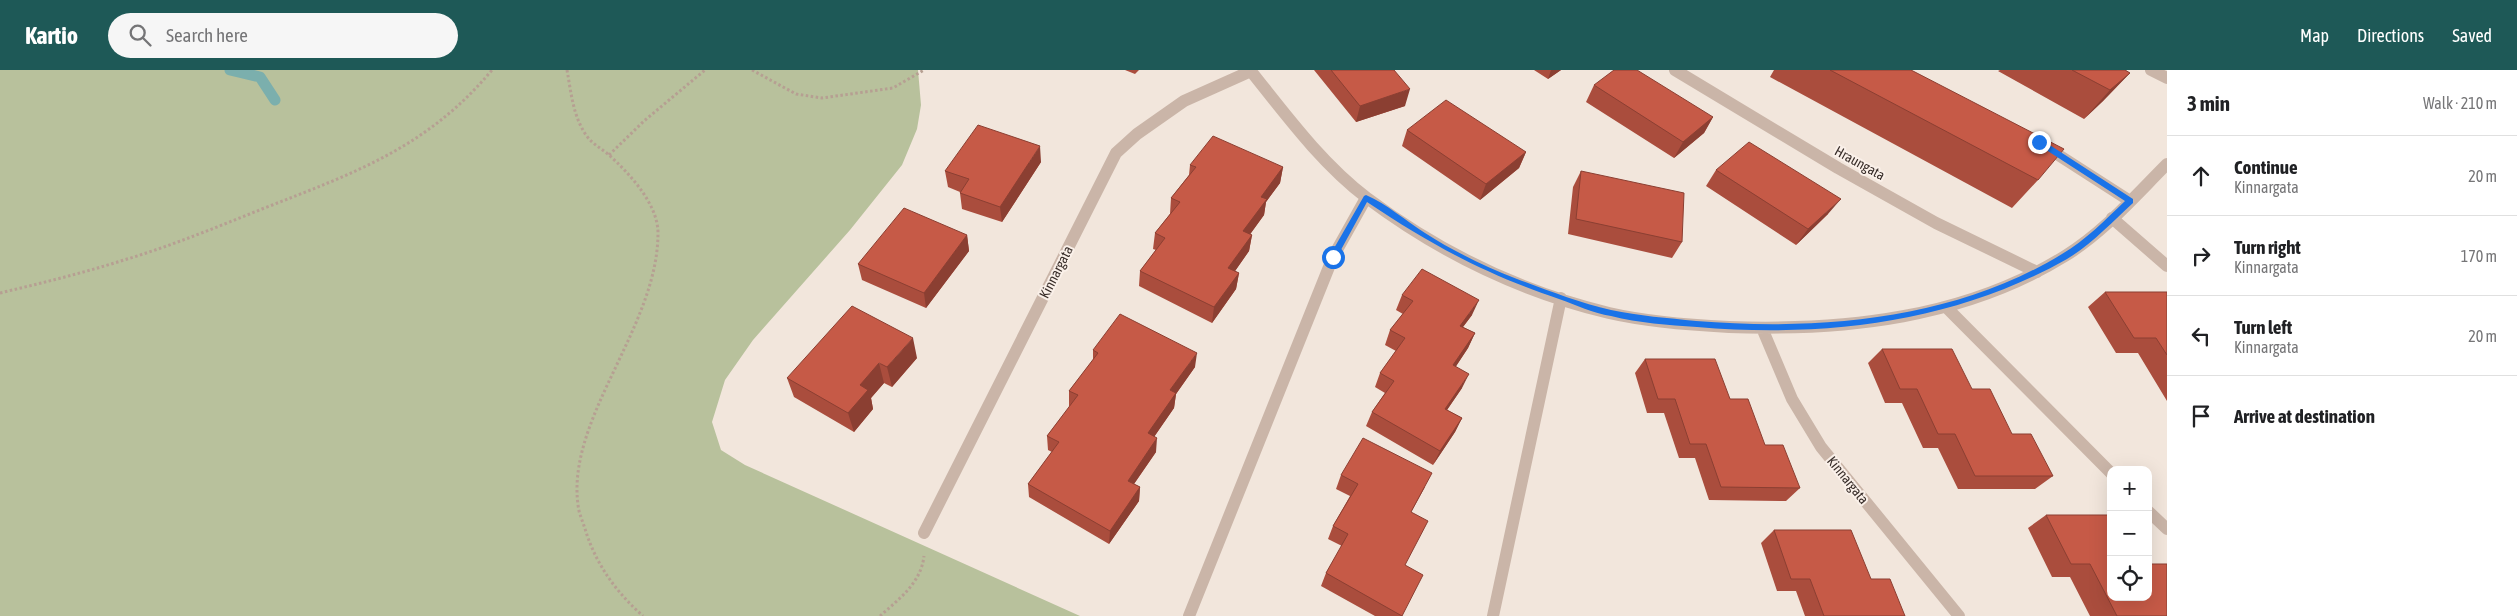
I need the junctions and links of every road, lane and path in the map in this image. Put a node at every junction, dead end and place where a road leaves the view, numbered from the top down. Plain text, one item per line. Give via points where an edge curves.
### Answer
1 (492, 70) edge
2 (567, 70) edge
3 (705, 70) edge
4 (752, 70) edge
5 (924, 70) edge
6 (1251, 70) edge
7 (1675, 70) edge
8 (2152, 70) edge
9 (2167, 78) edge
10 (2039, 142) edge
11 (609, 155) junction
12 (2167, 164) edge
13 (1366, 198) junction
14 (2130, 201) junction
15 (2112, 218) junction
16 (2167, 266) edge
17 (2037, 272) junction
18 (0, 293) edge
19 (1562, 298) junction
20 (1946, 307) junction
21 (1762, 328) junction
22 (2107, 470) edge
23 (2149, 511) edge
24 (2167, 529) edge
25 (924, 533) joint
26 (643, 616) edge
27 (880, 616) edge
28 (1189, 616) edge
29 (1493, 616) edge
30 (1959, 616) edge

1 - 18 path via 467,99 435,127 349,176 187,239 124,260
2 - 11 path via 581,123 591,142
3 - 11 path
4 - 5 path via 796,94 822,98 893,88
6 - 13 street, Kinnargata via 1325,162
6 - 25 street, Kinnargata via 1184,101 1152,122 1116,153
7 - 17 street, Hraungata via 1862,182 1936,223
8 - 9 street
10 - 14 street
11 - 26 path via 634,182 657,220 656,268 649,298 592,422 580,459 578,500 585,536 606,576
12 - 14 street, Kinnargata
13 - 19 street, Kinnargata via 1425,237 1468,260
13 - 28 street via 1333,257
14 - 15 street, Kinnargata
15 - 16 street
15 - 17 street, Kinnargata via 2084,242
17 - 20 street, Kinnargata
19 - 21 street, Kinnargata via 1609,313 1652,320
19 - 29 street
20 - 21 street, Kinnargata via 1870,322
20 - 22 street
21 - 30 street, Kinnargata via 1792,399 1821,447
23 - 24 street
25 - 27 path via 924,564 911,588

